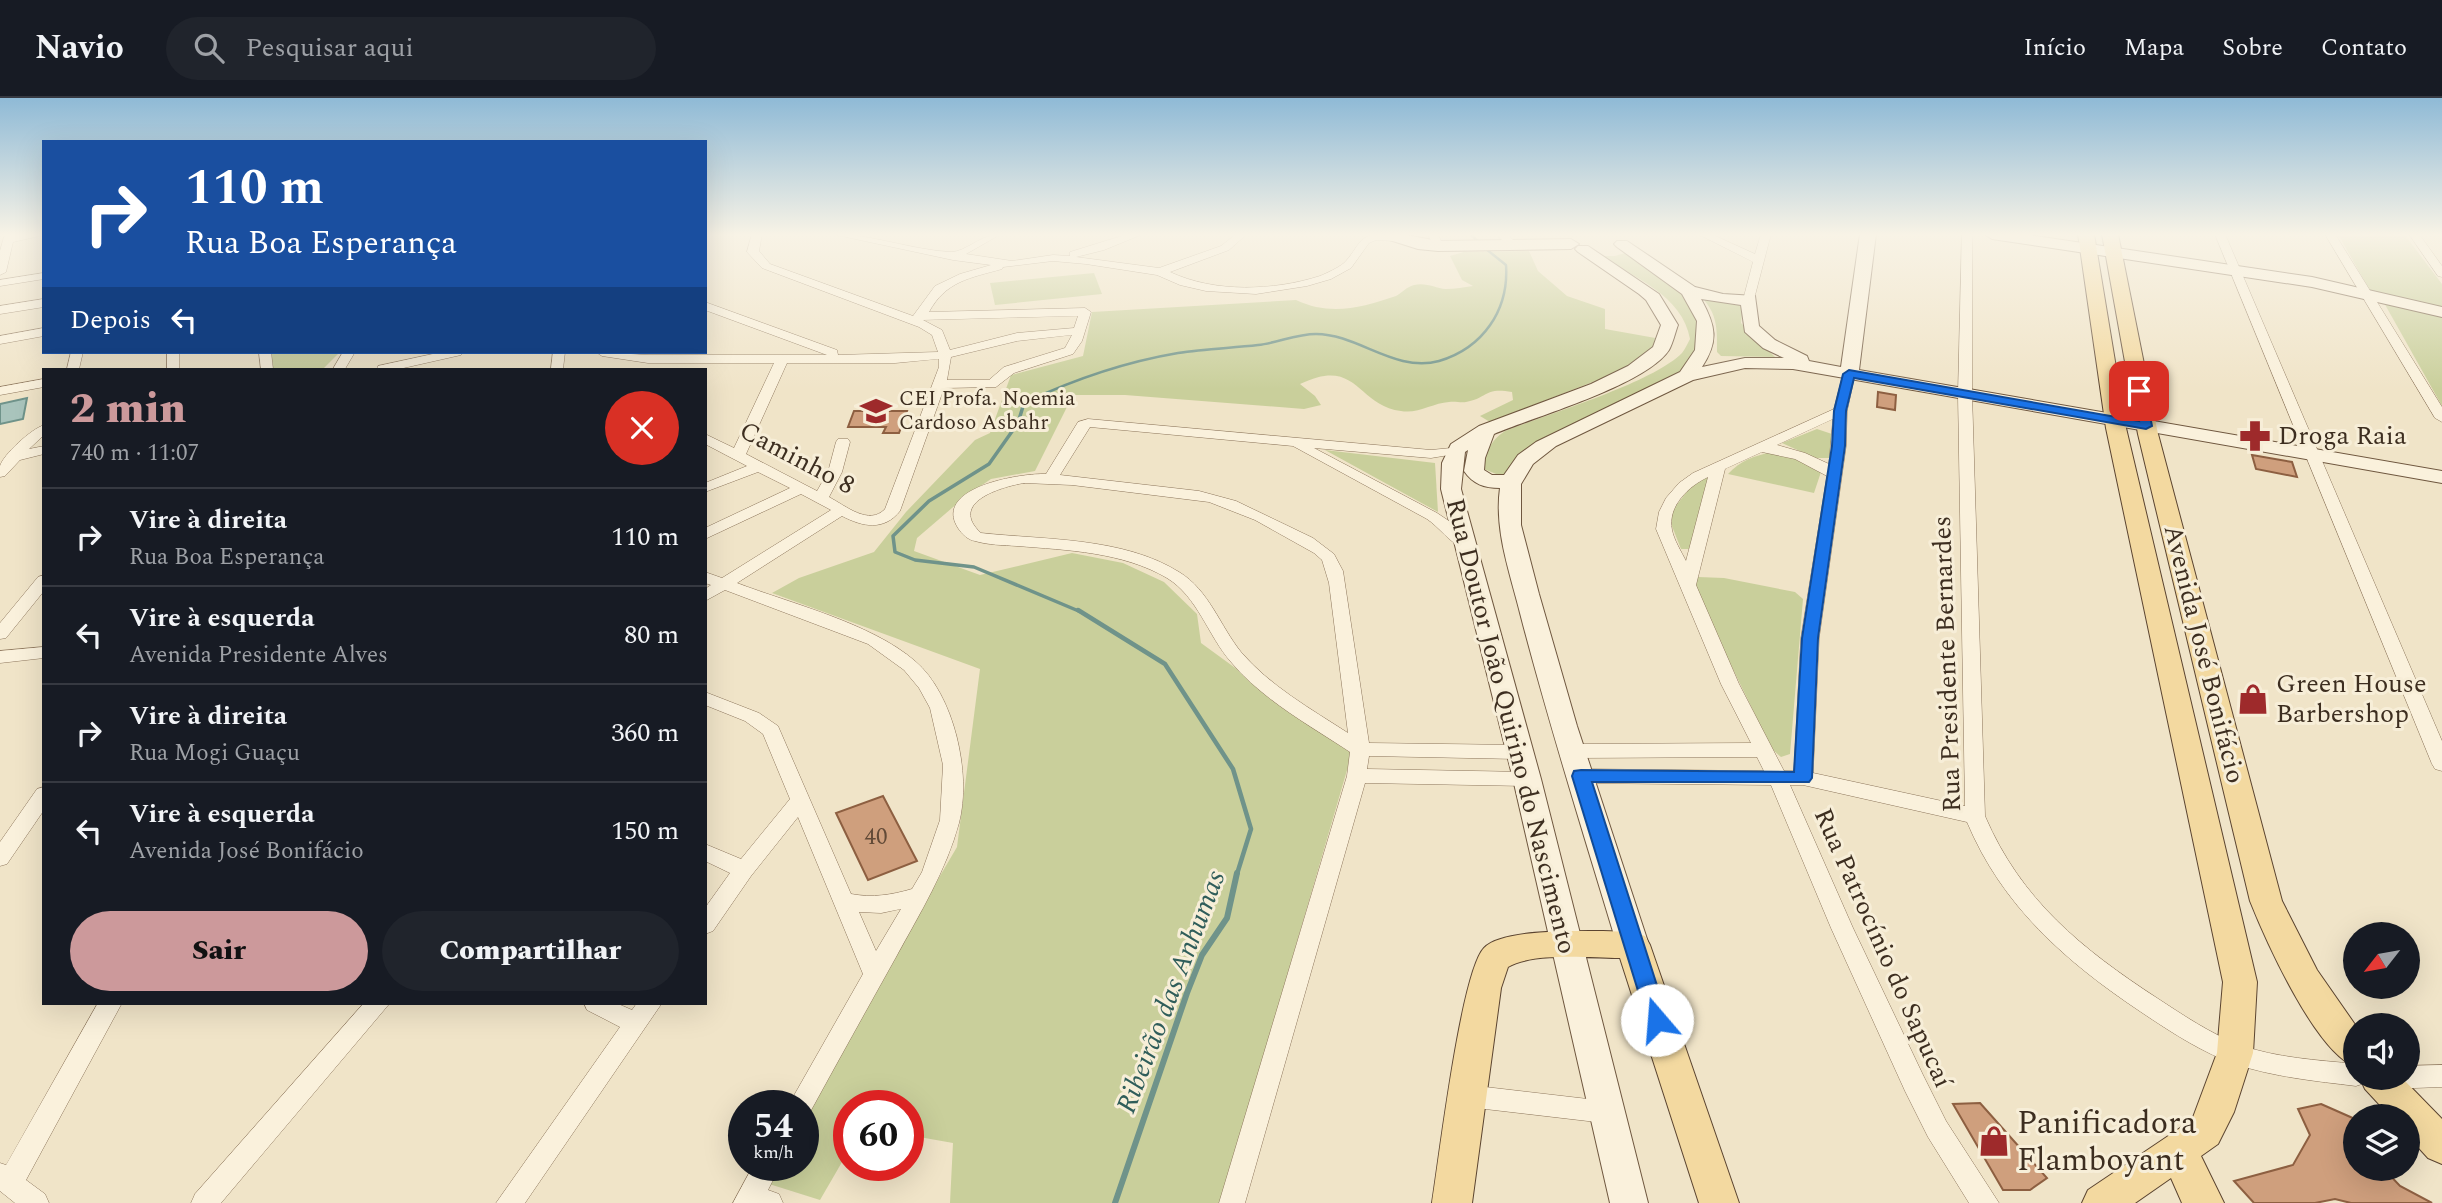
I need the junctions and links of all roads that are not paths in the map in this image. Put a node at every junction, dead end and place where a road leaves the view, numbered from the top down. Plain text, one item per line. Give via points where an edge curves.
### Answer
1 (823, 286) edge
2 (945, 286) edge
3 (1195, 286) edge
4 (1291, 286) edge
5 (1637, 286) edge
6 (1682, 286) edge
7 (1752, 286) edge
8 (1861, 286) edge
9 (1966, 286) edge
10 (2095, 286) edge
11 (2121, 286) edge
12 (2242, 286) edge
13 (2323, 286) edge
14 (2361, 286) edge
15 (1689, 291) junction
16 (2365, 293) junction
17 (1749, 300) junction
18 (42, 303) edge
19 (707, 307) edge
20 (0, 310) edge
21 (2442, 312) edge
22 (918, 318) junction
23 (1078, 331) junction
24 (42, 332) edge
25 (0, 340) edge
26 (448, 354) edge
27 (609, 354) edge
28 (945, 355) junction
29 (846, 358) junction
30 (782, 359) junction
31 (1785, 360) junction
32 (645, 364) edge
33 (707, 364) edge
34 (387, 368) edge
35 (1849, 374) junction
36 (1687, 376) junction
37 (42, 383) edge
38 (937, 384) junction
39 (0, 391) edge
40 (1965, 394) junction
41 (1840, 411) junction
42 (2442, 418) edge
43 (2115, 420) junction
44 (2146, 426) junction
45 (1486, 430) junction
46 (42, 431) edge
47 (707, 439) edge
48 (844, 442) dead end
49 (1294, 442) junction
50 (723, 446) junction
51 (1759, 448) junction
52 (42, 450) edge
53 (1456, 450) junction
54 (707, 451) edge
55 (2311, 454) junction
56 (738, 455) junction
57 (18, 456) junction
58 (0, 460) edge
59 (760, 466) junction
60 (1718, 467) junction
61 (0, 474) edge
62 (1834, 474) junction
63 (2442, 477) edge
64 (1050, 480) junction
65 (1513, 480) junction
66 (707, 487) edge
67 (802, 488) junction
68 (821, 498) junction
69 (840, 511) junction
70 (707, 533) edge
71 (1463, 543) junction
72 (707, 578) edge
73 (42, 582) edge
74 (723, 583) junction
75 (1687, 587) junction
76 (707, 595) edge
77 (0, 634) edge
78 (42, 652) edge
79 (0, 657) edge
80 (707, 699) edge
81 (1360, 749) junction
82 (1762, 750) junction
83 (1573, 751) junction
84 (2442, 764) edge
85 (1522, 766) junction
86 (1357, 776) junction
87 (1581, 776) junction
88 (1803, 778) junction
89 (1778, 779) junction
90 (42, 797) edge
91 (801, 799) junction
92 (1975, 816) junction
93 (707, 853) edge
94 (0, 858) edge
95 (744, 870) junction
96 (919, 895) junction
97 (843, 900) junction
98 (707, 922) edge
99 (1566, 945) junction
100 (1633, 945) junction
101 (874, 973) junction
102 (109, 1005) edge
103 (376, 1005) edge
104 (599, 1005) edge
105 (649, 1005) edge
106 (636, 1024) junction
107 (2343, 1034) edge
108 (2235, 1053) junction
109 (2343, 1073) edge
110 (2442, 1076) edge
111 (2420, 1077) edge
112 (809, 1090) edge
113 (2389, 1090) edge
114 (1468, 1096) junction
115 (1605, 1112) junction
116 (2442, 1146) edge
117 (2179, 1149) junction
118 (5, 1180) edge
119 (762, 1181) edge
120 (755, 1201) edge
121 (36, 1203) edge
122 (204, 1203) edge
123 (509, 1203) edge
124 (1232, 1203) edge
125 (1452, 1203) edge
126 (1629, 1203) edge
127 (1720, 1203) edge
128 (1986, 1203) edge
129 (2102, 1203) edge
130 (2204, 1203) edge

1 - 22 street
2 - 22 street via 937,289
3 - 4 street via 1256,291
5 - 45 street via 1654,298 1669,323 1667,341 1654,359 1629,375
6 - 15 street
7 - 17 street
8 - 35 street
9 - 40 street, Rua Presidente Bernardes
10 - 43 main road, Avenida José Bonifácio
11 - 44 main road, Avenida José Bonifácio
12 - 55 street
13 - 16 street
14 - 16 street
15 - 17 street
15 - 36 street via 1705,321 1706,341
16 - 21 street
16 - 42 street
17 - 31 street via 1751,328
18 - 20 street
19 - 29 street
22 - 23 street via 1085,311
22 - 28 street via 938,333
23 - 28 street via 1017,337
23 - 38 street via 1069,351 1009,370 995,382
24 - 25 street
26 - 34 street
27 - 32 street
28 - 29 street
28 - 38 street
29 - 30 street
30 - 33 street
30 - 56 street
31 - 35 street
31 - 35 street
31 - 36 street
32 - 33 street
35 - 40 street
35 - 41 street
36 - 65 street via 1549,442 1528,456
37 - 39 street
38 - 69 street, Caminho 8 via 892,511 884,519 866,522
40 - 43 street
40 - 92 street, Rua Presidente Bernardes
41 - 51 street, Rua Patrocínio do Sapucaí
41 - 62 street
43 - 44 street
43 - 108 main road, Avenida José Bonifácio via 2240,982
44 - 55 street
44 - 107 main road, Avenida José Bonifácio via 2266,901 2307,985
45 - 53 street
45 - 65 street via 1474,471 1488,482
46 - 57 street
47 - 50 street, Caminho 8
48 - 68 street
49 - 53 street via 1431,454
49 - 64 street via 1088,424 1083,425
49 - 71 street via 1432,516
50 - 54 street
50 - 56 street, Caminho 8
51 - 60 street, Rua Patrocínio do Sapucaí
51 - 62 street via 1798,454
52 - 57 street
53 - 71 street, Rua Doutor João Quirino do Nascimento via 1451,489
55 - 63 street
55 - 84 street
56 - 59 street, Caminho 8
57 - 58 street
57 - 61 street
59 - 66 street
59 - 67 street, Caminho 8
60 - 75 street
60 - 75 street, Rua Patrocínio do Sapucaí via 1682,486 1664,513 1664,529
62 - 88 street via 1810,638
64 - 81 street via 1222,500 1289,532 1327,557 1338,587
64 - 81 street via 994,485 971,499 960,517 962,525 976,537 1122,556 1174,576 1193,592 1236,657 1254,675
65 - 83 street via 1510,524 1541,649
67 - 68 street, Caminho 8
67 - 70 street
68 - 69 street, Caminho 8
69 - 74 street
71 - 85 street, Rua Doutor João Quirino do Nascimento
72 - 74 street
73 - 77 street
74 - 76 street
74 - 96 street via 874,640 910,666 926,685 939,708 953,765 950,820 932,873
75 - 82 street, Rua Patrocínio do Sapucaí
78 - 79 street
80 - 91 street via 771,730
81 - 85 street
81 - 86 street
82 - 83 street
82 - 89 street, Rua Patrocínio do Sapucaí
83 - 87 street
85 - 86 street
85 - 99 street, Rua Doutor João Quirino do Nascimento
86 - 124 street
87 - 89 street
87 - 100 street
88 - 89 street
88 - 92 street
89 - 128 street, Rua Patrocínio do Sapucaí via 1937,1129
90 - 94 street
91 - 95 street
91 - 97 street
92 - 108 street, Rua Presidente Bernardes via 2011,885 2062,941 2152,1007
93 - 95 street
95 - 98 street
96 - 97 street via 866,906
96 - 101 street
97 - 101 street
99 - 100 main road
99 - 114 main road via 1507,950 1496,957 1484,988
99 - 115 street, Rua Doutor João Quirino do Nascimento
100 - 127 main road
101 - 112 street
102 - 118 street
103 - 122 street
104 - 106 street
105 - 106 street
106 - 123 street
108 - 109 street, Rua Presidente Bernardes
108 - 117 main road, Avenida José Bonifácio via 2205,1132
110 - 111 street
113 - 116 main road
114 - 115 street
114 - 125 main road
115 - 126 street, Rua Doutor João Quirino do Nascimento
117 - 129 main road, Avenida José Bonifácio
117 - 130 main road
118 - 121 street
119 - 120 street

